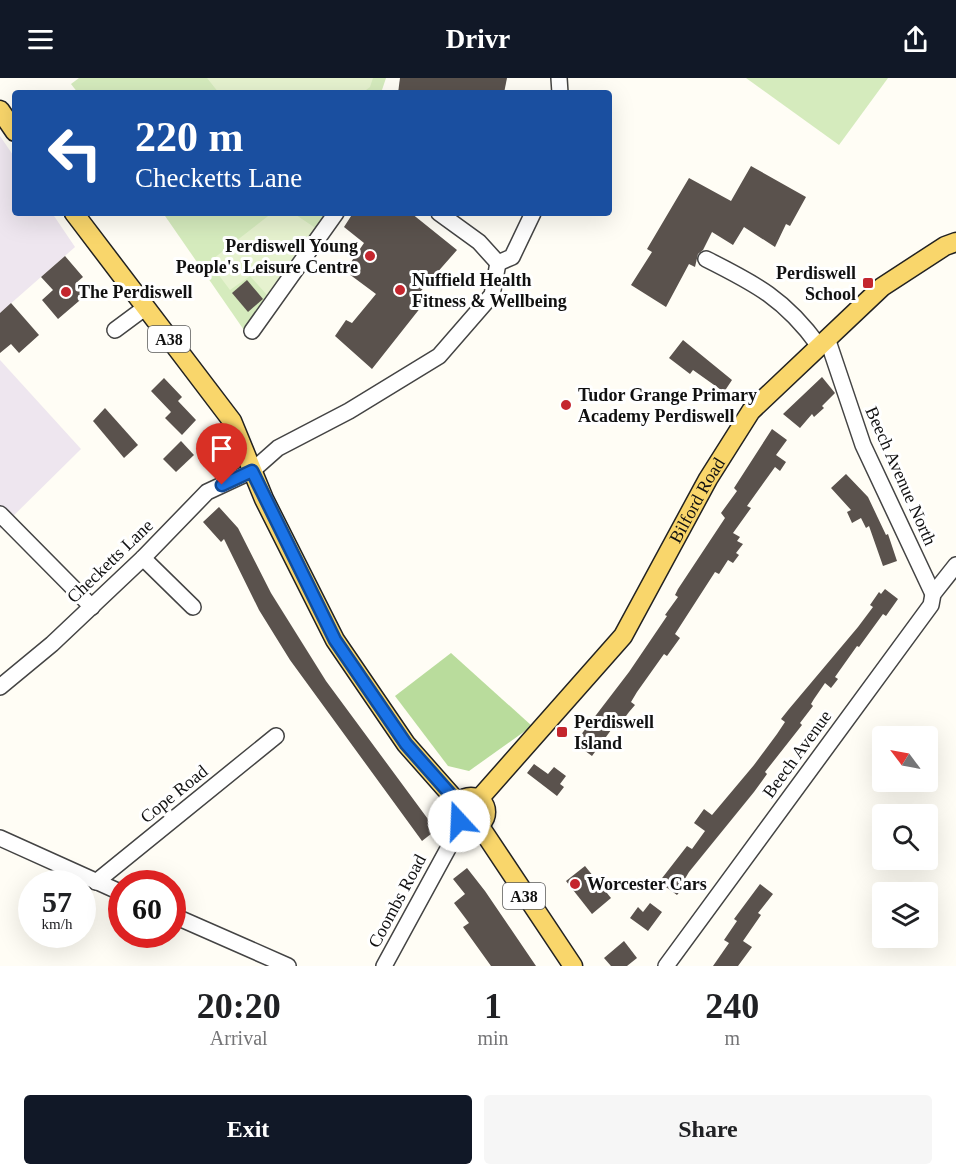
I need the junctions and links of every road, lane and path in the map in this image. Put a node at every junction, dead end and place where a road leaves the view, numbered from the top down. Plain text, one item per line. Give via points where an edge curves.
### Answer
1 (0, 111) edge
2 (12, 128) edge
3 (76, 216) edge
4 (334, 216) edge
5 (443, 216) edge
6 (532, 216) edge
7 (956, 242) edge
8 (706, 259) dead end
9 (498, 263) junction
10 (146, 307) junction
11 (115, 330) dead end
12 (252, 331) dead end
13 (823, 342) junction
14 (252, 471) junction
15 (0, 514) edge
16 (143, 558) junction
17 (956, 565) edge
18 (933, 594) junction
19 (92, 607) junction
20 (193, 607) dead end
21 (0, 687) edge
22 (276, 736) dead end
23 (479, 799) junction
24 (459, 804) junction
25 (470, 824) junction
26 (0, 838) edge
27 (70, 870) edge
28 (96, 882) joint
29 (108, 887) edge
30 (186, 921) edge
31 (288, 966) edge
32 (384, 966) edge
33 (573, 966) edge
34 (666, 966) edge

1 - 2 main road
3 - 10 main road, A38
4 - 12 street
5 - 9 street via 479,242
6 - 9 street via 512,257
7 - 13 main road, Bilford Road via 882,287
8 - 13 street via 784,304
9 - 14 street, Checketts Lane via 492,295 438,356 349,411 278,448
10 - 11 street
10 - 14 main road, A38 via 232,421
13 - 18 street, Beech Avenue North via 863,445
13 - 23 main road, Bilford Road via 744,419 623,636
14 - 16 street, Checketts Lane via 207,492
14 - 24 main road, A38 via 335,640 406,744
15 - 19 street
16 - 19 street, Checketts Lane
16 - 20 street
17 - 18 street, Beech Avenue
18 - 34 street, Beech Avenue via 931,605
19 - 21 street, Checketts Lane
22 - 28 street, Cope Road
23 - 24 main road via 467,797
23 - 25 main road via 487,813
24 - 25 main road via 456,814
25 - 32 street, Coombs Road
25 - 33 main road, A38
26 - 27 street
28 - 29 street
30 - 31 street

